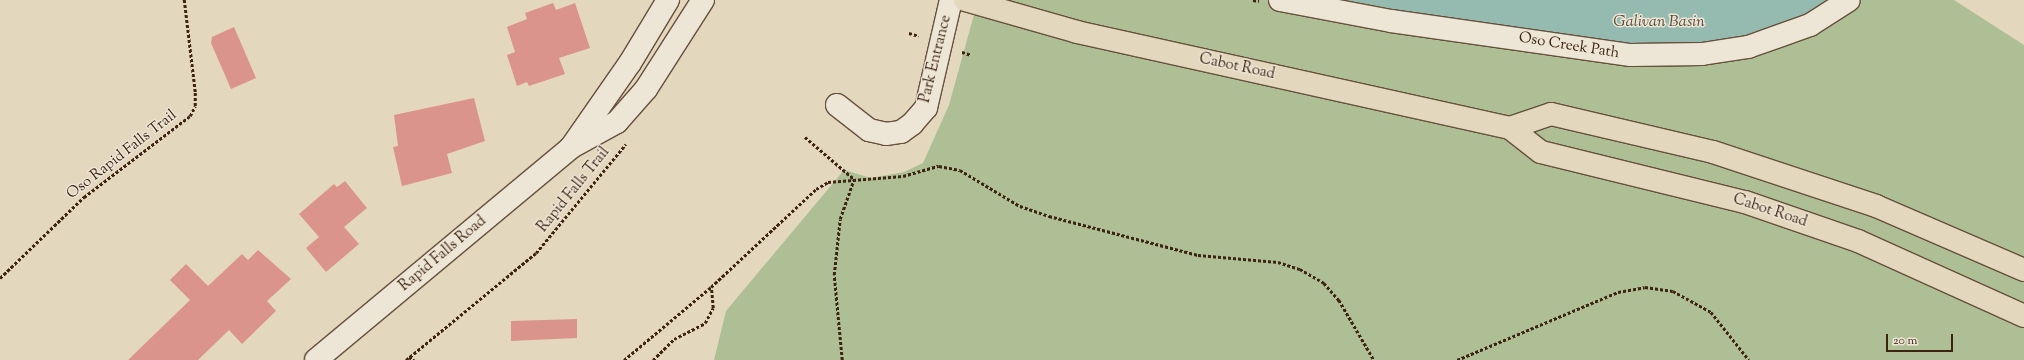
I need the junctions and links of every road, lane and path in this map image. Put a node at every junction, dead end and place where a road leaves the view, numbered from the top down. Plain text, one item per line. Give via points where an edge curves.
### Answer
1 (184, 0) edge
2 (668, 0) edge
3 (702, 0) edge
4 (951, 0) edge
5 (965, 0) edge
6 (1280, 0) edge
7 (1849, 0) edge
8 (837, 106) dead end
9 (1510, 128) junction
10 (632, 137) dead end
11 (805, 137) dead end
12 (570, 148) junction
13 (854, 179) junction
14 (2024, 270) edge
15 (0, 278) edge
16 (711, 287) junction
17 (2024, 316) edge
18 (410, 357) junction
19 (316, 360) edge
20 (406, 360) edge
21 (414, 360) edge
22 (624, 360) edge
23 (652, 360) edge
24 (842, 360) edge
25 (1374, 360) edge
26 (1457, 360) edge
27 (1749, 360) edge

1 - 15 path, Oso Rapid Falls Trail via 196,106 190,116 84,197
2 - 12 street, Rapid Falls Road via 630,63
3 - 12 street, Rapid Falls Road via 646,89 617,122
4 - 8 street, Park Entrance via 926,108 912,124 901,132 886,134 869,130
5 - 9 main road, Cabot Road via 1077,32
6 - 7 street, Oso Creek Path via 1391,21 1630,55 1702,54 1748,47 1810,25
9 - 14 main road via 1551,114 1713,152 1876,206
9 - 17 main road, Cabot Road via 1541,152 1745,202 1858,241
10 - 18 path, Rapid Falls Trail via 536,253
11 - 13 path
12 - 19 street, Rapid Falls Road
13 - 16 path via 828,182 816,189
13 - 24 path via 840,219 834,275
13 - 25 path via 903,176 939,166 953,169 1020,206 1049,216 1198,255 1278,262 1300,269 1324,284 1339,300
16 - 22 path
16 - 23 path via 713,308 705,323 674,339
18 - 20 path, Rapid Falls Trail
18 - 21 path
26 - 27 path via 1618,292 1645,287 1673,290 1711,312

